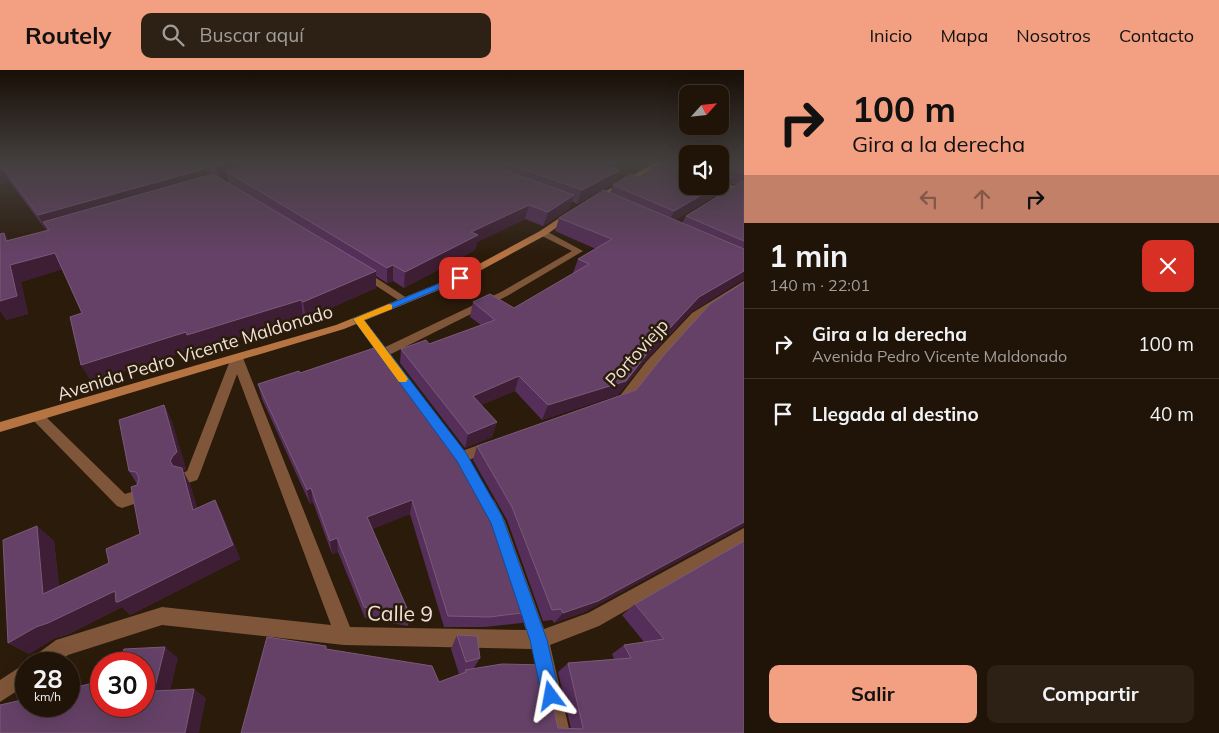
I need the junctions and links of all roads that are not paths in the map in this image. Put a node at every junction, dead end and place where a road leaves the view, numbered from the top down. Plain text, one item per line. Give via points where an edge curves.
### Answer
1 (614, 193) edge
2 (543, 233) junction
3 (356, 270) edge
4 (744, 284) edge
5 (405, 300) junction
6 (358, 319) junction
7 (383, 353) junction
8 (237, 358) junction
9 (394, 368) edge
10 (605, 406) edge
11 (38, 417) junction
12 (0, 427) edge
13 (501, 441) edge
14 (450, 442) edge
15 (461, 457) junction
16 (470, 473) edge
17 (188, 477) dead end
18 (141, 495) edge
19 (484, 497) edge
20 (744, 535) edge
21 (344, 636) junction
22 (539, 640) junction
23 (56, 652) edge
24 (15, 682) edge
25 (0, 688) edge
26 (0, 693) edge
27 (560, 733) edge

1 - 2 main road, Avenida Pedro Vicente Maldonado via 583,206
2 - 5 main road, Avenida Pedro Vicente Maldonado via 460,278
2 - 7 street via 579,251 504,294
3 - 5 street
4 - 10 street, Portoviejp via 696,315 623,400
5 - 6 main road, Avenida Pedro Vicente Maldonado
6 - 7 street
6 - 8 main road, Avenida Pedro Vicente Maldonado
7 - 9 street
8 - 11 main road, Avenida Pedro Vicente Maldonado
8 - 17 street via 192,476
8 - 21 street
11 - 12 main road, Avenida Pedro Vicente Maldonado
11 - 18 street via 122,501
13 - 15 street
14 - 15 street
15 - 16 street
19 - 22 street via 498,520
20 - 22 street, Calle 9 via 593,620
21 - 22 street, Calle 9
21 - 23 street, Calle 9 via 162,616 63,647
22 - 27 street
24 - 26 street
25 - 26 street

